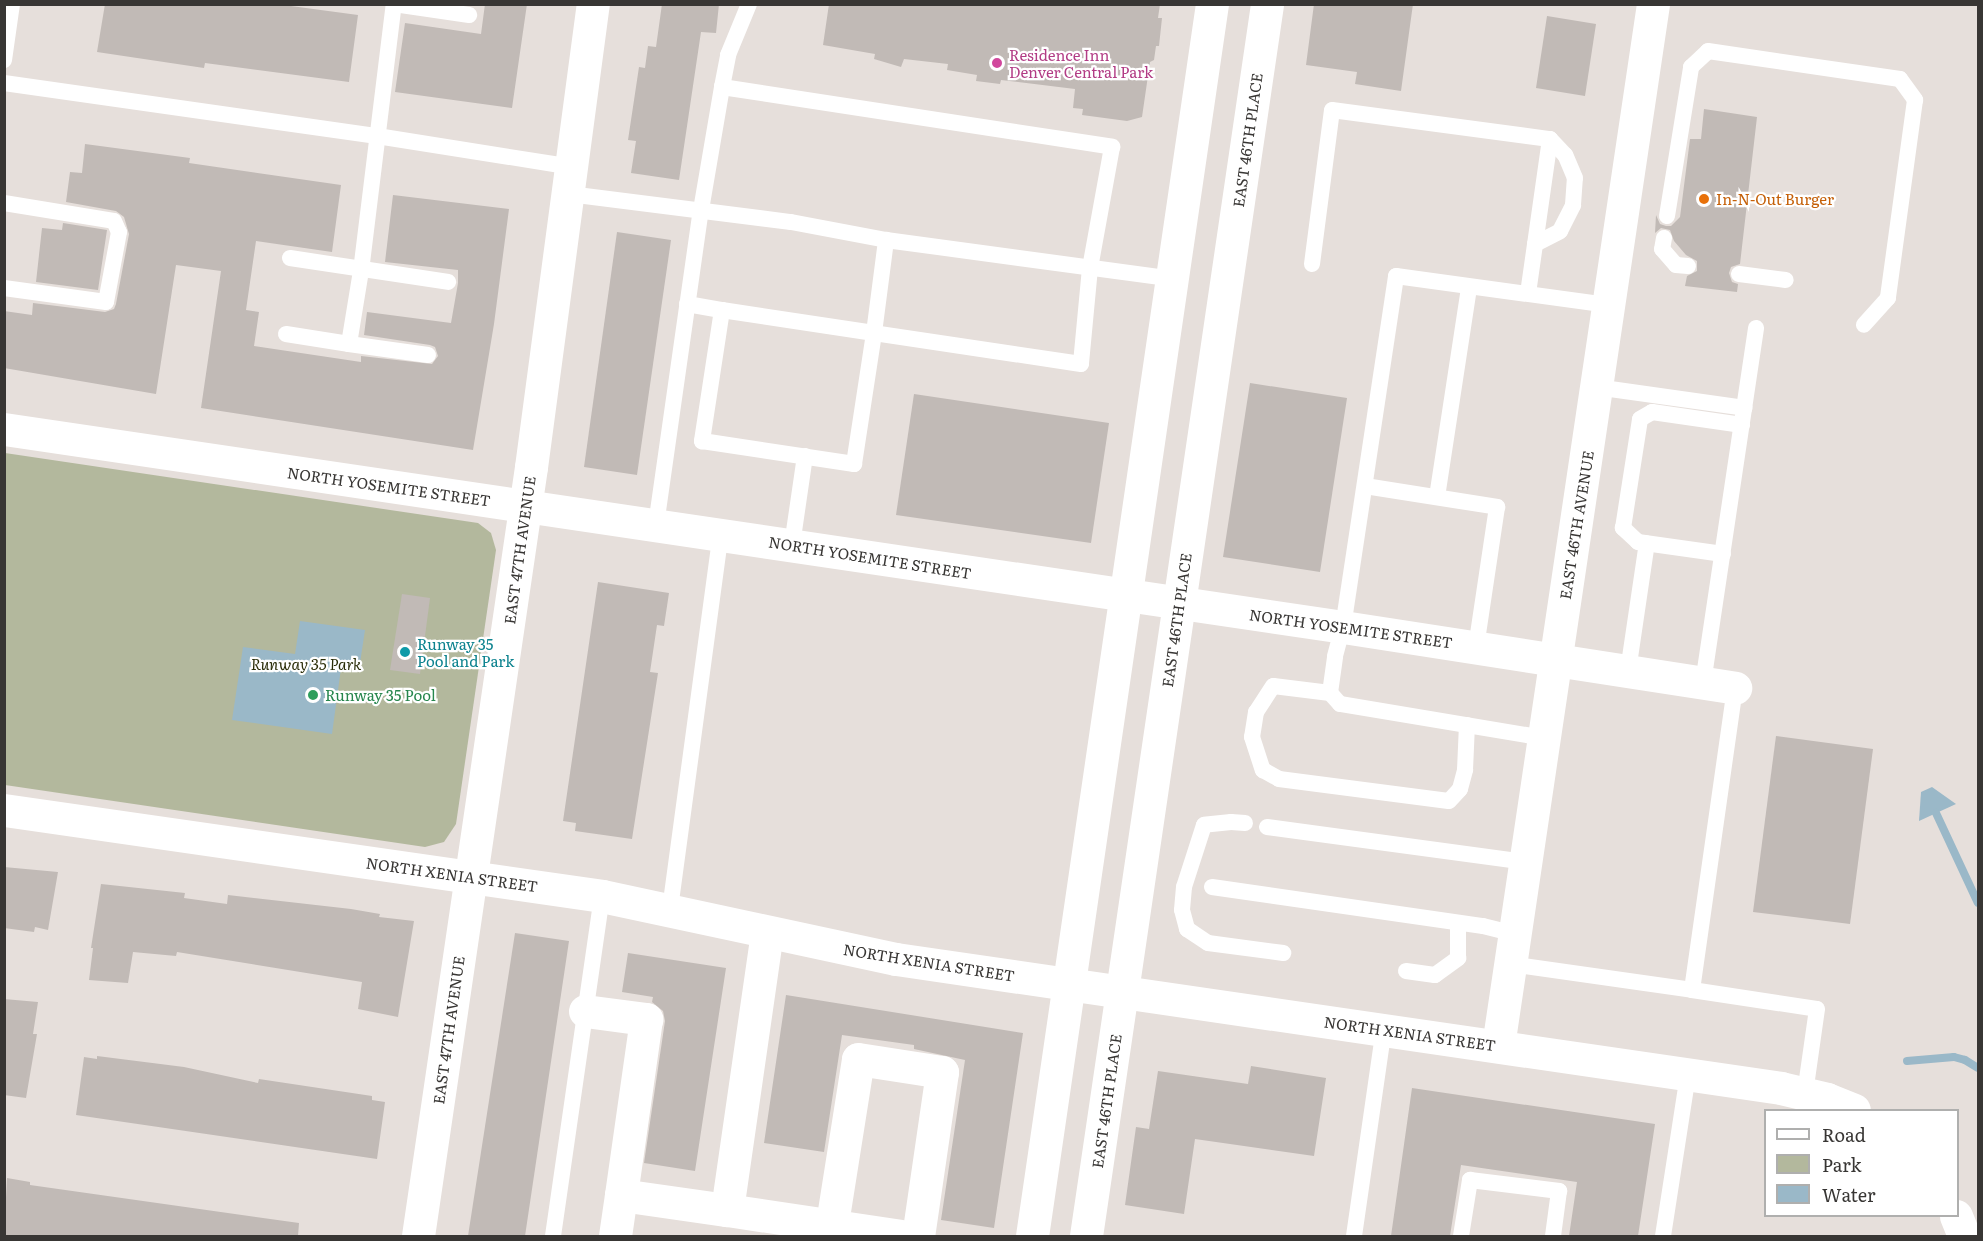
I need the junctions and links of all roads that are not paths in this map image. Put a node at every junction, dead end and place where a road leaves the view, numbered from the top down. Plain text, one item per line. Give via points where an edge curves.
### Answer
1 (12, 4) edge
2 (593, 4) edge
3 (749, 4) edge
4 (1212, 4) edge
5 (1267, 4) edge
6 (1653, 4) edge
7 (470, 15) dead end
8 (4, 60) edge
9 (4, 83) edge
10 (722, 87) junction
11 (377, 136) junction
12 (1550, 139) junction
13 (571, 181) junction
14 (4, 203) edge
15 (700, 210) junction
16 (1667, 216) dead end
17 (1664, 238) dead end
18 (886, 240) junction
19 (1535, 244) junction
20 (290, 258) dead end
21 (1312, 264) dead end
22 (1688, 266) dead end
23 (1090, 268) junction
24 (361, 271) junction
25 (1739, 274) dead end
26 (1173, 279) junction
27 (1786, 280) dead end
28 (448, 282) dead end
29 (1469, 287) junction
30 (4, 288) edge
31 (1528, 293) junction
32 (687, 304) junction
33 (1609, 305) junction
34 (722, 310) junction
35 (1864, 325) dead end
36 (1756, 328) dead end
37 (874, 333) junction
38 (286, 334) dead end
39 (349, 344) junction
40 (428, 355) dead end
41 (1596, 387) junction
42 (1743, 417) junction
43 (4, 429) edge
44 (805, 456) junction
45 (1365, 486) junction
46 (1437, 497) junction
47 (525, 506) junction
48 (656, 525) junction
49 (721, 534) junction
50 (1647, 543) junction
51 (792, 545) junction
52 (1723, 554) junction
53 (1127, 595) junction
54 (1179, 603) junction
55 (1343, 627) junction
56 (1476, 647) junction
57 (1556, 660) junction
58 (1628, 671) junction
59 (1703, 683) junction
60 (1735, 688) joint
61 (1330, 693) junction
62 (1467, 725) junction
63 (1544, 738) junction
64 (4, 810) edge
65 (1245, 824) dead end
66 (1267, 827) dead end
67 (1526, 862) junction
68 (471, 877) junction
69 (1212, 887) dead end
70 (602, 896) junction
71 (670, 909) junction
72 (1458, 924) junction
73 (767, 932) junction
74 (1513, 949) junction
75 (1283, 953) dead end
76 (1407, 971) dead end
77 (1070, 983) junction
78 (1692, 990) junction
79 (1122, 991) junction
80 (585, 1011) junction
81 (1384, 1029) junction
82 (1498, 1046) junction
83 (1688, 1074) junction
84 (1805, 1093) junction
85 (1851, 1109) edge
86 (621, 1195) junction
87 (727, 1210) junction
88 (1957, 1217) edge
89 (831, 1231) edge
90 (418, 1236) edge
91 (553, 1236) edge
92 (615, 1236) edge
93 (900, 1236) edge
94 (918, 1236) edge
95 (1032, 1236) edge
96 (1086, 1236) edge
97 (1354, 1236) edge
98 (1461, 1236) edge
99 (1553, 1236) edge
100 (1663, 1236) edge
101 (1964, 1236) edge

1 - 8 lane
2 - 13 street, EAST 47TH AVENUE
3 - 10 lane via 728,55
4 - 26 street
5 - 54 street, EAST 46TH PLACE
6 - 33 street, EAST 46TH AVENUE
7 - 11 lane via 394,4
9 - 11 lane
10 - 15 lane
10 - 23 lane via 1112,147
11 - 13 lane
11 - 24 lane
12 - 19 lane
12 - 19 lane via 1565,155 1575,178 1573,205 1560,231
12 - 21 lane via 1332,110
13 - 15 lane
13 - 47 street, EAST 47TH AVENUE
14 - 30 lane via 114,221 119,232 106,302
15 - 18 lane
15 - 32 lane
16 - 35 lane via 1691,67 1708,51 1900,80 1915,100 1888,298
17 - 22 lane via 1662,249 1676,265
18 - 23 lane
18 - 37 lane
19 - 31 lane
20 - 24 lane
23 - 26 lane
23 - 37 lane via 1081,364
24 - 28 lane
24 - 39 lane
25 - 27 lane
26 - 53 street
29 - 31 lane
29 - 45 lane via 1396,276
29 - 46 lane
31 - 33 lane
32 - 34 lane
32 - 48 lane
33 - 41 street, EAST 46TH AVENUE
34 - 37 lane
34 - 44 lane via 702,441
36 - 42 lane
37 - 44 lane via 854,464
38 - 39 lane
39 - 40 lane
41 - 42 lane
41 - 57 street, EAST 46TH AVENUE
42 - 50 lane via 1652,412 1640,419 1623,528 1638,542
42 - 52 lane
43 - 47 street, NORTH YOSEMITE STREET
44 - 51 lane
45 - 46 lane
45 - 55 lane
46 - 56 lane via 1497,507
47 - 48 street, NORTH YOSEMITE STREET
47 - 68 street, EAST 47TH AVENUE
48 - 49 street, NORTH YOSEMITE STREET
49 - 51 street, NORTH YOSEMITE STREET
49 - 71 lane
50 - 52 lane
50 - 58 lane
51 - 53 street, NORTH YOSEMITE STREET
52 - 59 lane
53 - 54 street, NORTH YOSEMITE STREET
53 - 77 street
54 - 55 street, NORTH YOSEMITE STREET
54 - 79 street, EAST 46TH PLACE
55 - 56 street, NORTH YOSEMITE STREET
55 - 61 lane
56 - 57 street, NORTH YOSEMITE STREET
57 - 58 street, NORTH YOSEMITE STREET
57 - 63 street, EAST 46TH AVENUE
58 - 59 street, NORTH YOSEMITE STREET
59 - 60 street, NORTH YOSEMITE STREET
60 - 78 lane
61 - 62 lane via 1340,704
61 - 62 lane via 1273,686 1257,712 1252,737 1263,770 1279,779 1449,801 1460,789 1465,770
62 - 63 lane
63 - 67 street, EAST 46TH AVENUE
64 - 68 street, NORTH XENIA STREET
65 - 75 lane via 1204,825 1184,887 1182,910 1186,929 1208,943
66 - 67 lane
67 - 74 street, EAST 46TH AVENUE
68 - 70 street, NORTH XENIA STREET
68 - 90 street, EAST 47TH AVENUE
69 - 72 lane
70 - 71 street, NORTH XENIA STREET
70 - 80 lane
71 - 73 street, NORTH XENIA STREET
72 - 74 lane
72 - 76 lane via 1458,958 1435,975
73 - 77 street, NORTH XENIA STREET via 896,959
73 - 87 street
74 - 78 lane
74 - 82 street, EAST 46TH AVENUE
77 - 79 street, NORTH XENIA STREET
77 - 95 street
78 - 84 lane via 1817,1009
79 - 81 street, NORTH XENIA STREET
79 - 96 street, EAST 46TH PLACE
80 - 86 street via 646,1019
80 - 91 lane
81 - 82 street, NORTH XENIA STREET
81 - 97 lane
82 - 83 street, NORTH XENIA STREET
83 - 84 street, NORTH XENIA STREET
83 - 100 lane
84 - 85 street, NORTH XENIA STREET
86 - 87 street
86 - 92 street
87 - 89 street
88 - 101 street
89 - 93 street
89 - 94 street via 858,1059 942,1072
98 - 99 lane via 1470,1180 1559,1191

